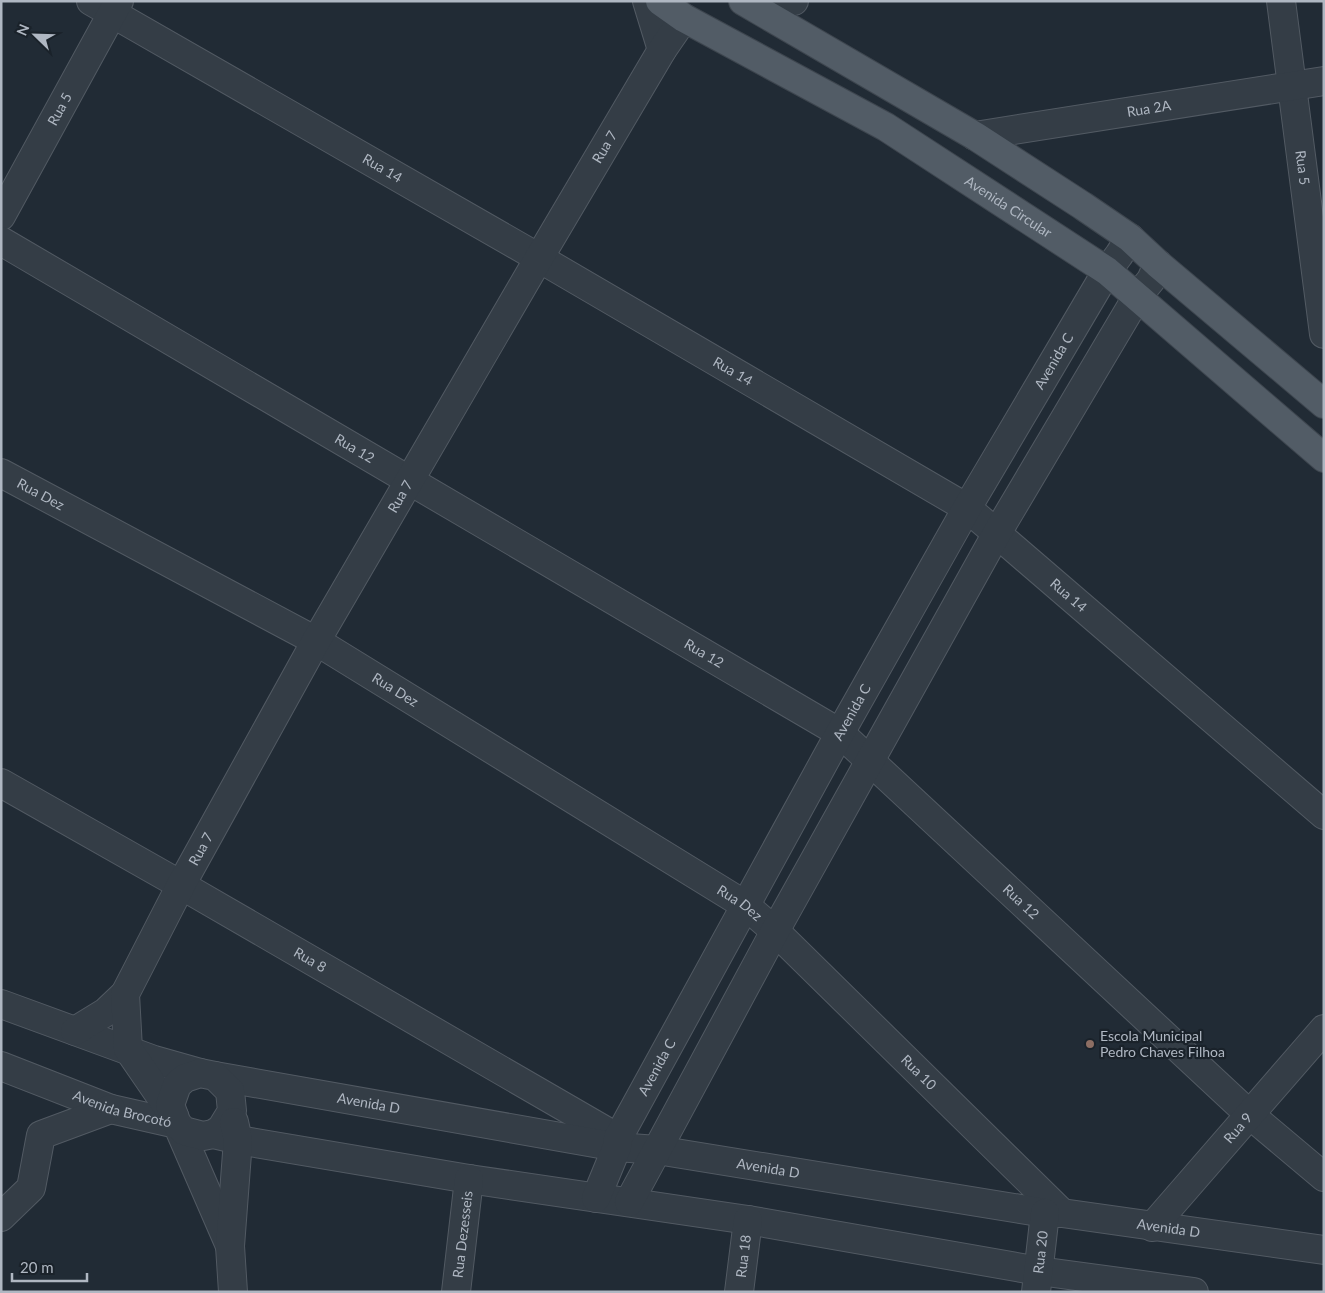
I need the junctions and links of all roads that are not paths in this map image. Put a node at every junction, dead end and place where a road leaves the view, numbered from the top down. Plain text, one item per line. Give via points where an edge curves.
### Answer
1 (647, 1) edge
2 (660, 1) edge
3 (794, 1) edge
4 (1281, 1) edge
5 (749, 4) edge
6 (107, 5) edge
7 (683, 10) edge
8 (662, 50) junction
9 (1324, 81) edge
10 (1292, 86) junction
11 (975, 136) junction
12 (2, 214) edge
13 (1130, 238) junction
14 (1, 241) edge
15 (539, 258) junction
16 (1158, 264) junction
17 (1107, 271) junction
18 (1321, 291) edge
19 (1137, 297) junction
20 (1324, 334) edge
21 (1324, 404) edge
22 (1324, 458) edge
23 (1, 473) edge
24 (410, 481) junction
25 (967, 508) junction
26 (997, 533) junction
27 (316, 641) junction
28 (840, 733) junction
29 (871, 760) junction
30 (1, 783) edge
31 (1324, 815) edge
32 (181, 885) junction
33 (745, 905) junction
34 (775, 931) junction
35 (125, 994) junction
36 (1, 1004) edge
37 (1324, 1029) edge
38 (75, 1031) junction
39 (128, 1049) junction
40 (154, 1060) junction
41 (1, 1066) edge
42 (208, 1075) junction
43 (111, 1109) junction
44 (1249, 1114) junction
45 (175, 1120) junction
46 (226, 1137) junction
47 (618, 1142) junction
48 (657, 1150) junction
49 (1324, 1177) edge
50 (470, 1179) junction
51 (596, 1198) junction
52 (629, 1202) junction
53 (1054, 1213) junction
54 (1, 1218) edge
55 (748, 1220) junction
56 (1152, 1227) junction
57 (230, 1246) junction
58 (1324, 1250) edge
59 (1037, 1281) edge
60 (233, 1292) edge
61 (456, 1292) edge
62 (739, 1292) edge
63 (1194, 1292) edge

1 - 8 street
2 - 7 main road, Avenida Circular
3 - 5 street
4 - 10 street, Rua 5
5 - 11 main road
6 - 12 street, Rua 5
6 - 15 street, Rua 14
7 - 8 street, Rua 7
7 - 17 main road, Avenida Circular via 886,127
8 - 15 street, Rua 7
9 - 10 street, Rua 2A
10 - 11 street, Rua 2A
10 - 18 street, Rua 5
11 - 13 main road
13 - 16 main road
13 - 17 street, Avenida C
14 - 24 street, Rua 12
15 - 24 street, Rua 7
15 - 25 street, Rua 14
16 - 19 street via 1151,280
16 - 21 main road
17 - 19 main road, Avenida Circular
17 - 25 street, Avenida C
18 - 20 street, Rua 5
19 - 22 main road, Avenida Circular
19 - 26 street
23 - 27 street, Rua Dez
24 - 27 street, Rua 7
24 - 28 street, Rua 12
25 - 26 street, Rua 14
25 - 28 street, Avenida C
26 - 29 street
26 - 31 street, Rua 14
27 - 32 street, Rua 7
27 - 33 street, Rua Dez
28 - 29 street, Rua 12
28 - 33 street, Avenida C
29 - 34 street
29 - 44 street, Rua 12
30 - 32 street, Rua 8
32 - 35 street, Rua 7
32 - 47 street, Rua 8
33 - 34 street, Rua Dez
33 - 47 street, Avenida C
34 - 48 street
34 - 53 street, Rua 10
35 - 38 street via 106,1012
35 - 39 street
35 - 40 street
36 - 38 street
37 - 44 street, Rua 9
38 - 39 street
39 - 40 street
39 - 45 street
40 - 42 street
41 - 43 street, Avenida Brocotó
42 - 45 street via 185,1078 177,1085 170,1105
42 - 46 street via 230,1091 232,1111 222,1129
42 - 47 street, Avenida D
43 - 45 street, Avenida Brocotó
43 - 54 street via 41,1135 31,1188
44 - 49 street, Rua 12
44 - 56 street, Rua 9
45 - 46 street via 184,1131
45 - 57 street, Avenida Brocotó
46 - 50 street
46 - 57 street, Avenida Brocotó
47 - 48 street, Avenida D
47 - 51 street, Avenida C
48 - 52 street
48 - 53 street, Avenida D
50 - 51 street
50 - 61 street, Rua Dezesseis
51 - 52 street
52 - 55 street
53 - 56 street, Avenida D
53 - 59 street, Rua 20
55 - 59 street
55 - 62 street, Rua 18
56 - 58 street, Avenida D
57 - 60 street, Avenida Brocotó
59 - 63 street

